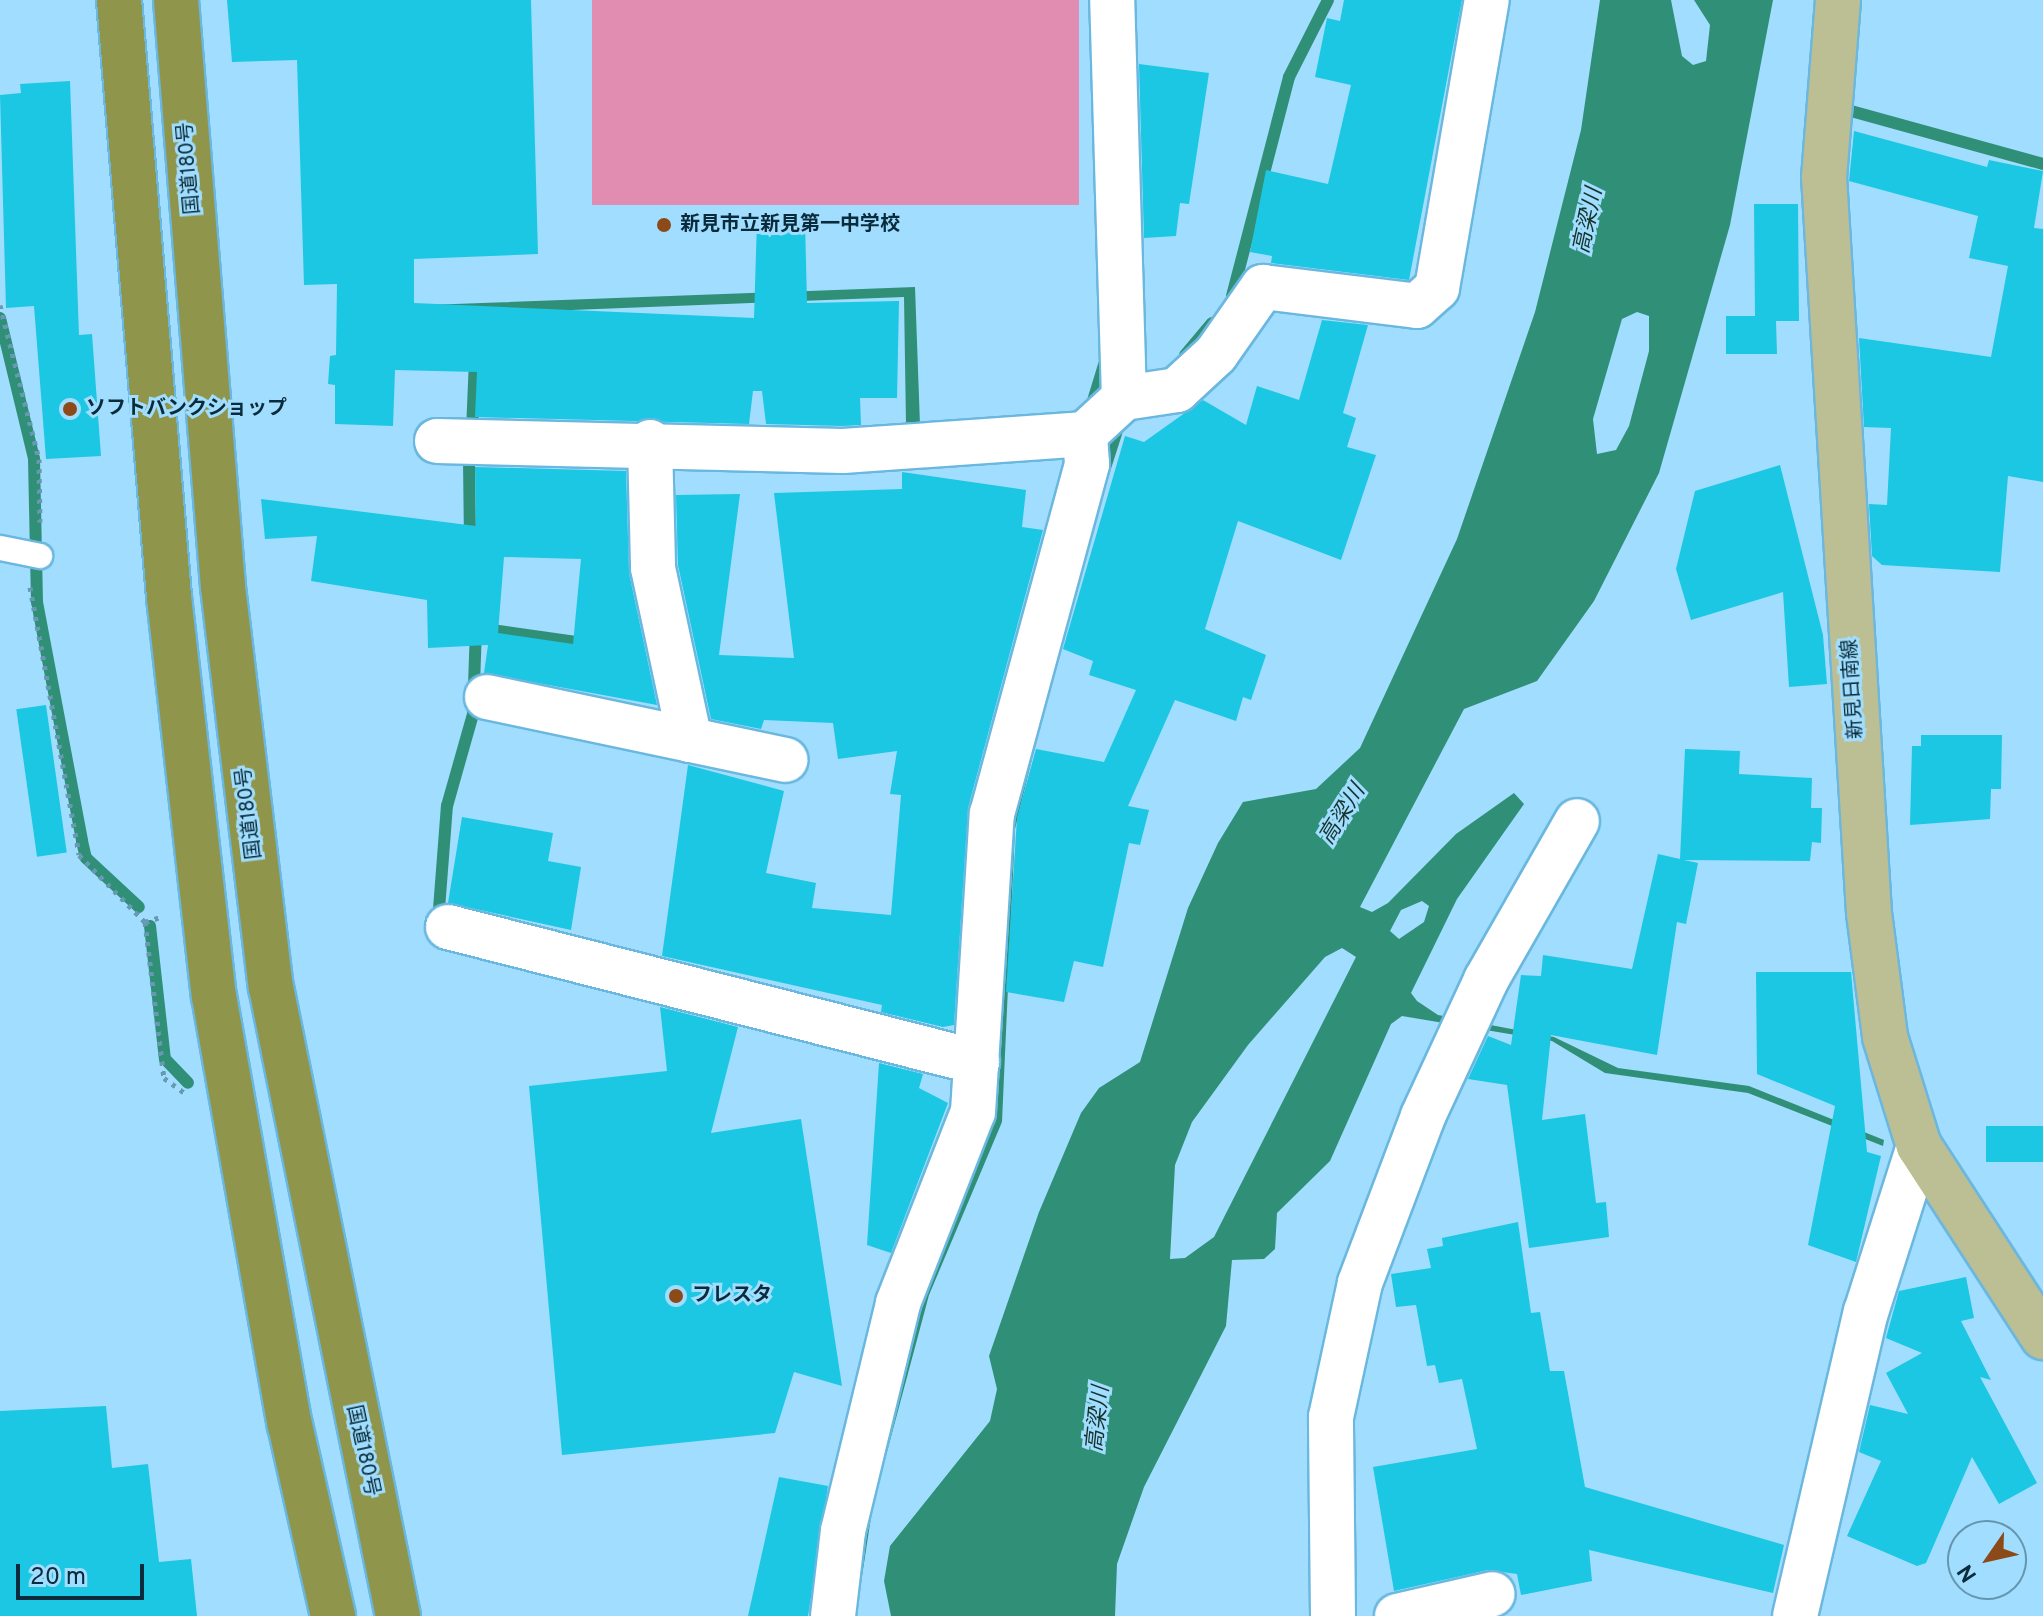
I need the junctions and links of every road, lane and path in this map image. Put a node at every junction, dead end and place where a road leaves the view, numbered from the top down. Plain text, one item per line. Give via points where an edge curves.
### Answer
1 (119, 0) edge
2 (176, 0) edge
3 (1112, 0) edge
4 (1487, 0) edge
5 (1838, 0) edge
6 (0, 305) edge
7 (1124, 398) junction
8 (1085, 434) junction
9 (437, 441) dead end
10 (650, 442) junction
11 (0, 548) edge
12 (40, 556) junction
13 (487, 697) dead end
14 (690, 740) junction
15 (785, 760) dead end
16 (1577, 821) dead end
17 (448, 927) dead end
18 (977, 1062) junction
19 (202, 1102) dead end
20 (1919, 1146) junction
21 (2043, 1337) edge
22 (1493, 1594) dead end
23 (333, 1616) edge
24 (398, 1616) edge
25 (833, 1616) edge
26 (1333, 1616) edge
27 (1397, 1616) edge
28 (1795, 1616) edge

1 - 23 highway via 169,597 214,996 290,1425
2 - 24 highway, 国道180号 via 223,587 271,987
3 - 7 street
4 - 7 street via 1437,288 1417,306 1263,287 1216,354 1177,390
5 - 20 main road, 新見日南線 via 1824,177 1869,913 1885,1037
6 - 12 path via 39,459
7 - 8 street
8 - 10 street via 843,451
8 - 18 street via 1087,464 992,814
9 - 10 street
10 - 14 street via 653,568
11 - 12 lane
12 - 19 path via 29,590 79,855 145,922 164,1078
13 - 14 street
14 - 15 street
16 - 26 street via 1480,994 1423,1116 1360,1283 1331,1417
17 - 18 street
18 - 25 street via 973,1112 898,1303 843,1531
20 - 21 main road, 新見日南線
20 - 28 street via 1866,1312
22 - 27 street

